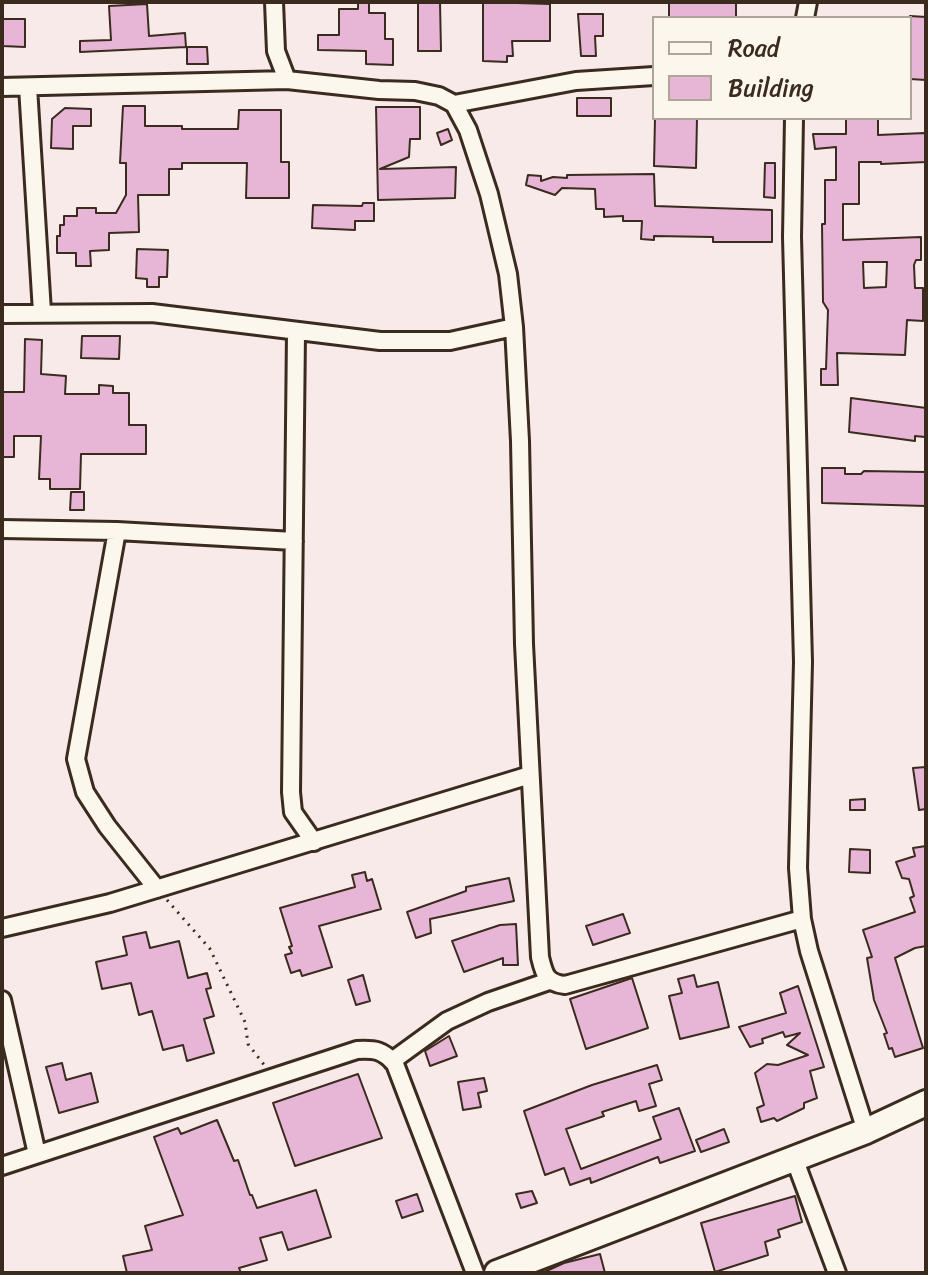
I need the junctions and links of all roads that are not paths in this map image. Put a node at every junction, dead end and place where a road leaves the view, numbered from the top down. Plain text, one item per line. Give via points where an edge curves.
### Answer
1 (274, 2) edge
2 (652, 76) edge
3 (287, 80) junction
4 (2, 87) edge
5 (28, 87) junction
6 (454, 104) junction
7 (794, 120) edge
8 (42, 312) junction
9 (2, 314) edge
10 (514, 327) junction
11 (296, 333) junction
12 (2, 529) edge
13 (117, 531) junction
14 (294, 541) junction
15 (530, 775) junction
16 (314, 842) junction
17 (157, 889) junction
18 (802, 919) junction
19 (2, 928) edge
20 (549, 981) junction
21 (2, 1000) edge
22 (392, 1061) junction
23 (926, 1103) edge
24 (866, 1131) junction
25 (37, 1154) junction
26 (794, 1158) junction
27 (2, 1166) edge
28 (512, 1270) edge
29 (475, 1273) edge
30 (837, 1273) edge

1 - 3 street via 276,51
2 - 6 street via 576,81
3 - 5 street
3 - 6 street via 415,91
4 - 5 street
5 - 8 street
6 - 10 street via 489,194
7 - 18 street
8 - 9 street
8 - 11 street via 152,313
10 - 11 street via 450,341
10 - 15 street
11 - 14 street
12 - 13 street
13 - 14 street
13 - 17 street via 76,759 85,792
14 - 16 street via 293,812
15 - 16 street
15 - 20 street via 540,957
16 - 17 street
17 - 19 street
18 - 20 street via 578,982
18 - 24 street
20 - 22 street via 447,1021
21 - 25 street
22 - 25 street via 375,1049 357,1050
22 - 29 street
23 - 24 main road
24 - 26 main road
25 - 27 street
26 - 28 main road
26 - 30 street

